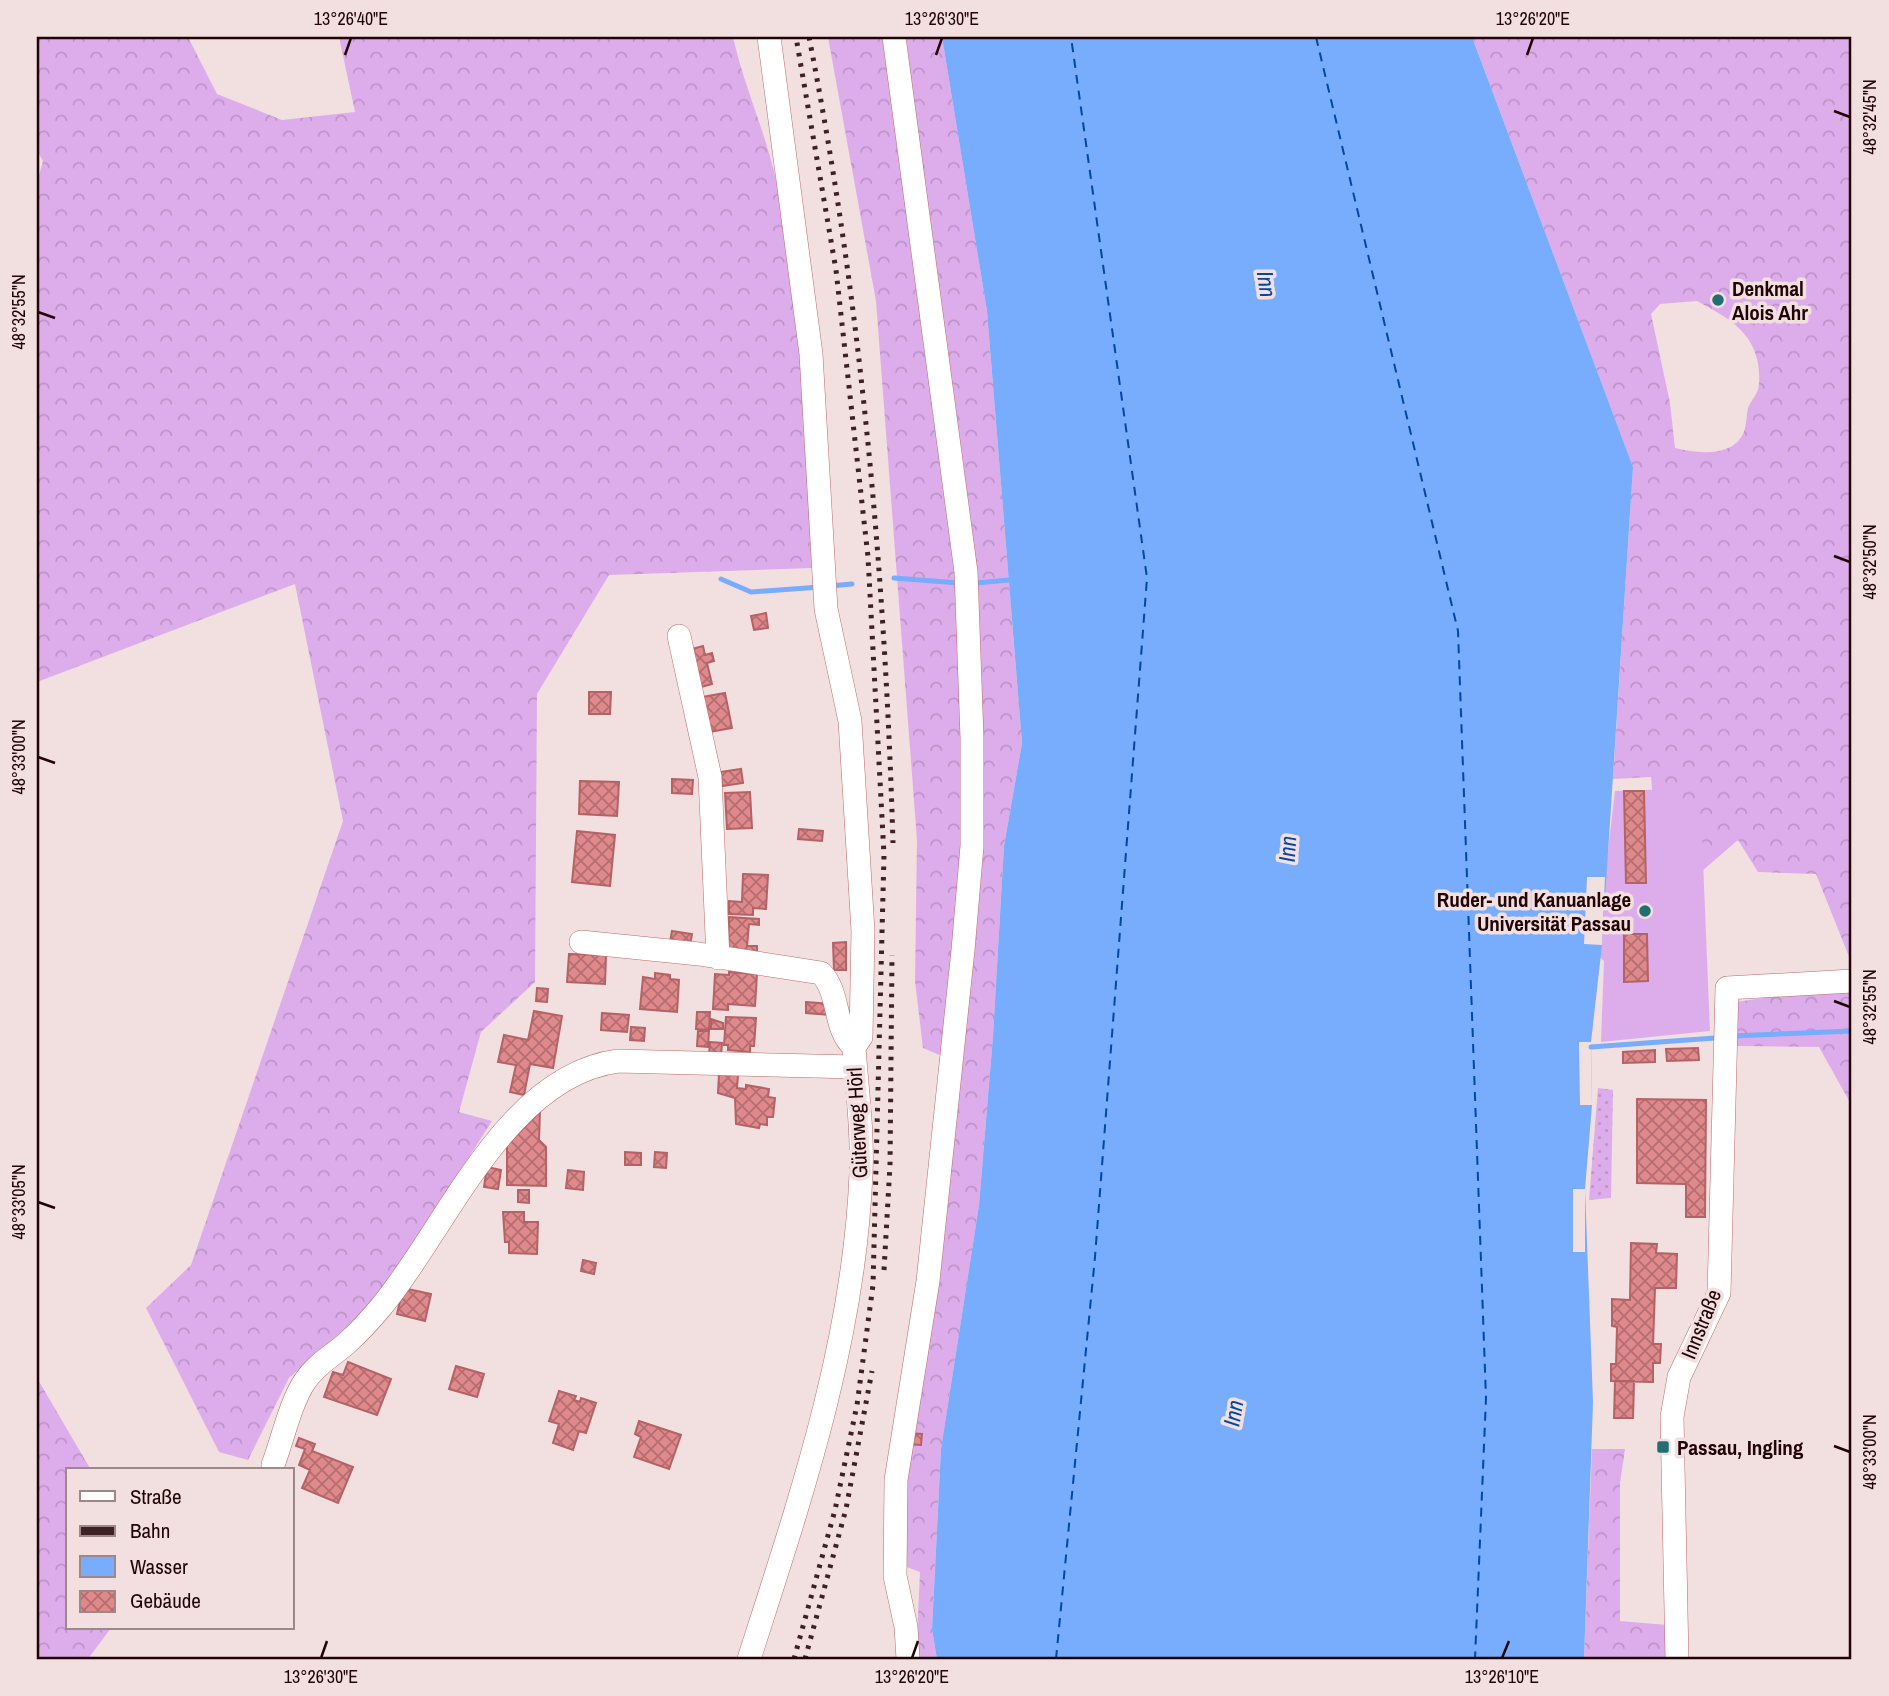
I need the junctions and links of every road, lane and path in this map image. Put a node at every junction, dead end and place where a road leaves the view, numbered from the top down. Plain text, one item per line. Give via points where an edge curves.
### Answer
1 (769, 37) edge
2 (894, 37) edge
3 (679, 636) dead end
4 (581, 942) dead end
5 (718, 958) junction
6 (1852, 981) edge
7 (854, 1057) junction
8 (273, 1465) dead end
9 (749, 1659) edge
10 (908, 1659) edge
11 (1678, 1659) edge

1 - 7 street, Güterweg Hörl via 811,354 826,609 848,707 863,944 861,1037
2 - 10 street via 966,572 972,738 972,846 961,964 928,1281 896,1480 895,1576
3 - 5 street via 710,777
4 - 5 street
5 - 7 street via 821,972 836,997 845,1040
6 - 11 street, Innstraße via 1727,988 1718,1293 1679,1377 1672,1417
7 - 8 street via 618,1061 597,1064 559,1084 526,1109 492,1146 382,1306 304,1381
7 - 9 street, Güterweg Hörl via 862,1173 844,1327 817,1446

